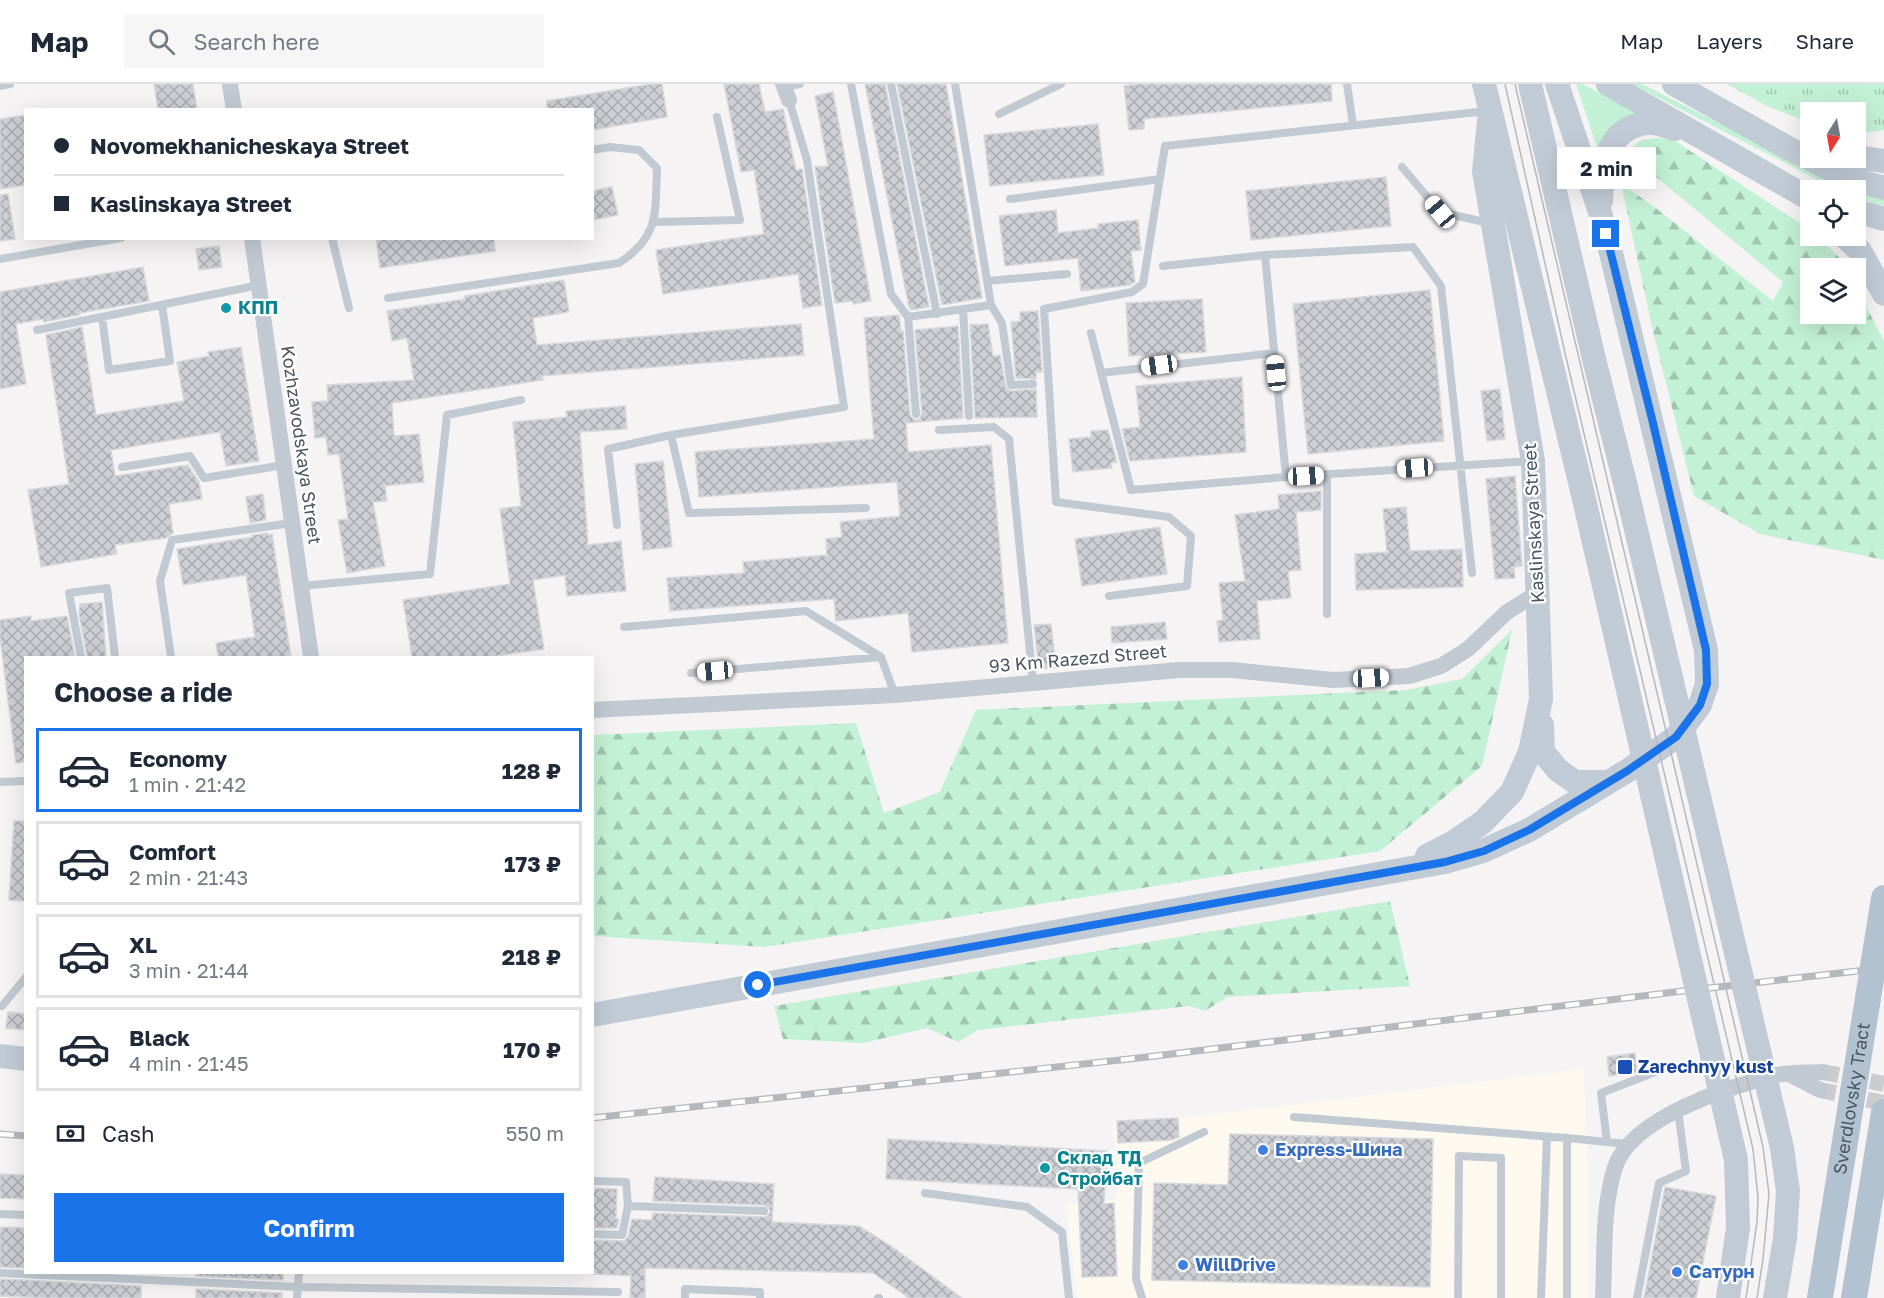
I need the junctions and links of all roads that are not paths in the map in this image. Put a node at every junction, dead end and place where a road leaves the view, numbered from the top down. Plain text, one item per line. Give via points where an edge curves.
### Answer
1 (10, 84) edge
2 (230, 84) edge
3 (851, 84) edge
4 (891, 84) edge
5 (955, 84) edge
6 (1061, 84) edge
7 (1347, 84) edge
8 (1484, 84) edge
9 (1530, 84) edge
10 (1557, 84) edge
11 (1608, 84) edge
12 (1674, 84) edge
13 (0, 86) edge
14 (789, 89) edge
15 (234, 108) edge
16 (1490, 111) junction
17 (999, 114) dead end
18 (717, 117) dead end
19 (1353, 125) junction
20 (1700, 135) junction
21 (594, 150) edge
22 (1800, 151) edge
23 (1866, 158) edge
24 (1884, 160) edge
25 (1402, 167) dead end
26 (1830, 168) edge
27 (1160, 178) junction
28 (1884, 188) edge
29 (1800, 194) edge
30 (1010, 199) dead end
31 (1600, 212) junction
32 (1866, 214) edge
33 (1884, 219) edge
34 (655, 222) junction
35 (1493, 224) junction
36 (109, 240) edge
37 (252, 240) edge
38 (332, 240) edge
39 (1855, 246) edge
40 (1264, 255) junction
41 (0, 259) edge
42 (1163, 266) dead end
43 (1067, 274) dead end
44 (987, 281) junction
45 (259, 285) junction
46 (1884, 294) edge
47 (388, 298) dead end
48 (162, 305) junction
49 (990, 305) junction
50 (349, 308) dead end
51 (963, 309) junction
52 (937, 314) junction
53 (102, 317) junction
54 (908, 317) junction
55 (37, 330) dead end
56 (1091, 333) dead end
57 (1274, 352) junction
58 (1101, 373) junction
59 (1033, 384) dead end
60 (521, 400) dead end
61 (916, 414) dead end
62 (969, 416) dead end
63 (939, 430) dead end
64 (671, 435) junction
65 (1533, 461) junction
66 (284, 465) junction
67 (1460, 465) junction
68 (122, 467) dead end
69 (1327, 474) junction
70 (1286, 477) junction
71 (866, 508) dead end
72 (292, 523) junction
73 (617, 525) dead end
74 (1472, 573) dead end
75 (301, 586) junction
76 (1539, 592) junction
77 (1109, 596) dead end
78 (1327, 614) dead end
79 (624, 627) dead end
80 (81, 656) edge
81 (115, 656) edge
82 (171, 656) edge
83 (311, 656) edge
84 (881, 657) junction
85 (691, 673) dead end
86 (1033, 682) junction
87 (895, 694) junction
88 (1541, 699) junction
89 (594, 710) edge
90 (0, 782) edge
91 (24, 782) edge
92 (1608, 782) junction
93 (1396, 872) junction
94 (1884, 898) edge
95 (24, 978) edge
96 (2, 1006) dead end
97 (594, 1015) edge
98 (0, 1056) edge
99 (24, 1059) edge
100 (1671, 1066) dead end
101 (1823, 1072) tunnel mouth
102 (1788, 1074) junction
103 (1820, 1090) tunnel mouth
104 (1678, 1110) junction
105 (1884, 1112) edge
106 (1294, 1117) dead end
107 (1204, 1132) dead end
108 (1547, 1137) junction
109 (1567, 1138) junction
110 (1606, 1142) junction
111 (1628, 1144) junction
112 (594, 1181) edge
113 (925, 1193) dead end
114 (628, 1206) junction
115 (764, 1211) dead end
116 (0, 1214) edge
117 (24, 1215) edge
118 (594, 1234) edge
119 (0, 1273) edge
120 (298, 1274) edge
121 (298, 1287) junction
122 (618, 1292) dead end
123 (297, 1298) edge
124 (685, 1298) edge
125 (760, 1298) edge
126 (1069, 1298) edge
127 (1142, 1298) edge
128 (1458, 1298) edge
129 (1501, 1298) edge
130 (1541, 1298) edge
131 (1567, 1298) edge
132 (1603, 1298) edge
133 (1637, 1298) edge
134 (1728, 1298) edge
135 (1775, 1298) edge
136 (1820, 1298) edge
137 (1854, 1298) edge

1 - 13 lane
2 - 15 street
3 - 54 lane via 891,294
4 - 52 lane
5 - 44 lane
6 - 17 lane
7 - 19 lane
8 - 16 main road
9 - 135 main road, bridge via 1782,1148 1788,1191
10 - 31 main road
11 - 20 main road
12 - 22 main road
14 - 64 lane via 807,160 844,407
16 - 19 lane
16 - 35 main road, Kaslinskaya Street via 1484,171
16 - 134 main road, bridge via 1736,1160 1738,1228
18 - 34 lane via 740,220
19 - 27 lane via 1165,146
20 - 29 main road
20 - 31 main road via 1649,122 1631,127 1615,138 1603,170
21 - 34 lane via 639,150 657,168
23 - 24 main road
25 - 35 lane via 1440,212
26 - 28 main road via 1848,178
27 - 30 lane
27 - 77 lane via 1143,284 1132,292 1044,309 1056,502 1169,517 1191,536 1186,586
31 - 92 main road via 1706,650 1707,684 1700,705 1676,737
32 - 33 main road
34 - 47 lane via 638,251 619,263
35 - 65 main road, Kaslinskaya Street
36 - 41 lane
37 - 45 street, Kozhzavodskaya Street
38 - 50 lane
39 - 46 main road
40 - 42 lane
40 - 57 lane
40 - 67 lane via 1413,247 1441,286
43 - 44 lane
44 - 49 lane
45 - 48 lane
45 - 66 street, Kozhzavodskaya Street
48 - 53 lane
48 - 53 lane via 170,362 110,370
49 - 51 lane
49 - 59 lane via 1002,323 1011,385
51 - 52 lane
51 - 62 lane
52 - 54 lane
53 - 55 lane
54 - 61 lane
56 - 58 lane
57 - 58 lane
57 - 70 lane
58 - 70 lane via 1131,490
60 - 75 lane via 447,415 430,574
63 - 86 lane via 994,427 1009,439
64 - 71 lane via 689,513
64 - 73 lane via 608,449
65 - 67 lane
65 - 76 main road, Kaslinskaya Street
66 - 68 lane via 204,478 190,456
66 - 72 street, Kozhzavodskaya Street
67 - 69 lane
67 - 74 lane
69 - 70 lane
69 - 78 lane
72 - 75 street, Kozhzavodskaya Street
72 - 82 lane via 172,540 160,581
75 - 83 street, Kozhzavodskaya Street
76 - 86 street, 93 Km Razezd Street via 1507,612 1468,649 1441,666 1409,676 1333,680 1232,670 1179,670
76 - 88 main road, Kaslinskaya Street
79 - 84 lane via 806,611
80 - 81 lane via 69,593 107,588
84 - 85 lane
84 - 87 lane
86 - 87 street, 93 Km Razezd Street
87 - 89 street, 93 Km Razezd Street
88 - 92 main road via 1543,752 1575,782
88 - 93 main road, Kaslinskaya Street via 1530,752 1512,792 1483,822
90 - 91 lane
92 - 93 main road via 1529,830 1484,851
93 - 97 main road
94 - 136 main road, Sverdlovsky Tract, bridge
95 - 96 lane
98 - 99 main road
100 - 110 lane via 1602,1093
101 - 102 street
102 - 103 street
102 - 104 street
104 - 111 street
104 - 133 lane via 1686,1172 1659,1183
105 - 137 main road, Sverdlovsky Tract
106 - 108 lane
107 - 127 lane via 1139,1163 1136,1279
108 - 109 lane
108 - 130 lane
109 - 110 lane
109 - 131 lane
110 - 111 lane
111 - 132 street via 1616,1165 1607,1202
112 - 114 lane via 626,1182
113 - 126 lane via 1027,1207 1062,1232
114 - 115 lane
114 - 118 lane via 622,1235
116 - 117 lane
119 - 121 lane
120 - 121 lane
121 - 122 lane
121 - 123 lane
124 - 125 lane via 686,1289 760,1292
128 - 129 lane via 1459,1156 1501,1158

